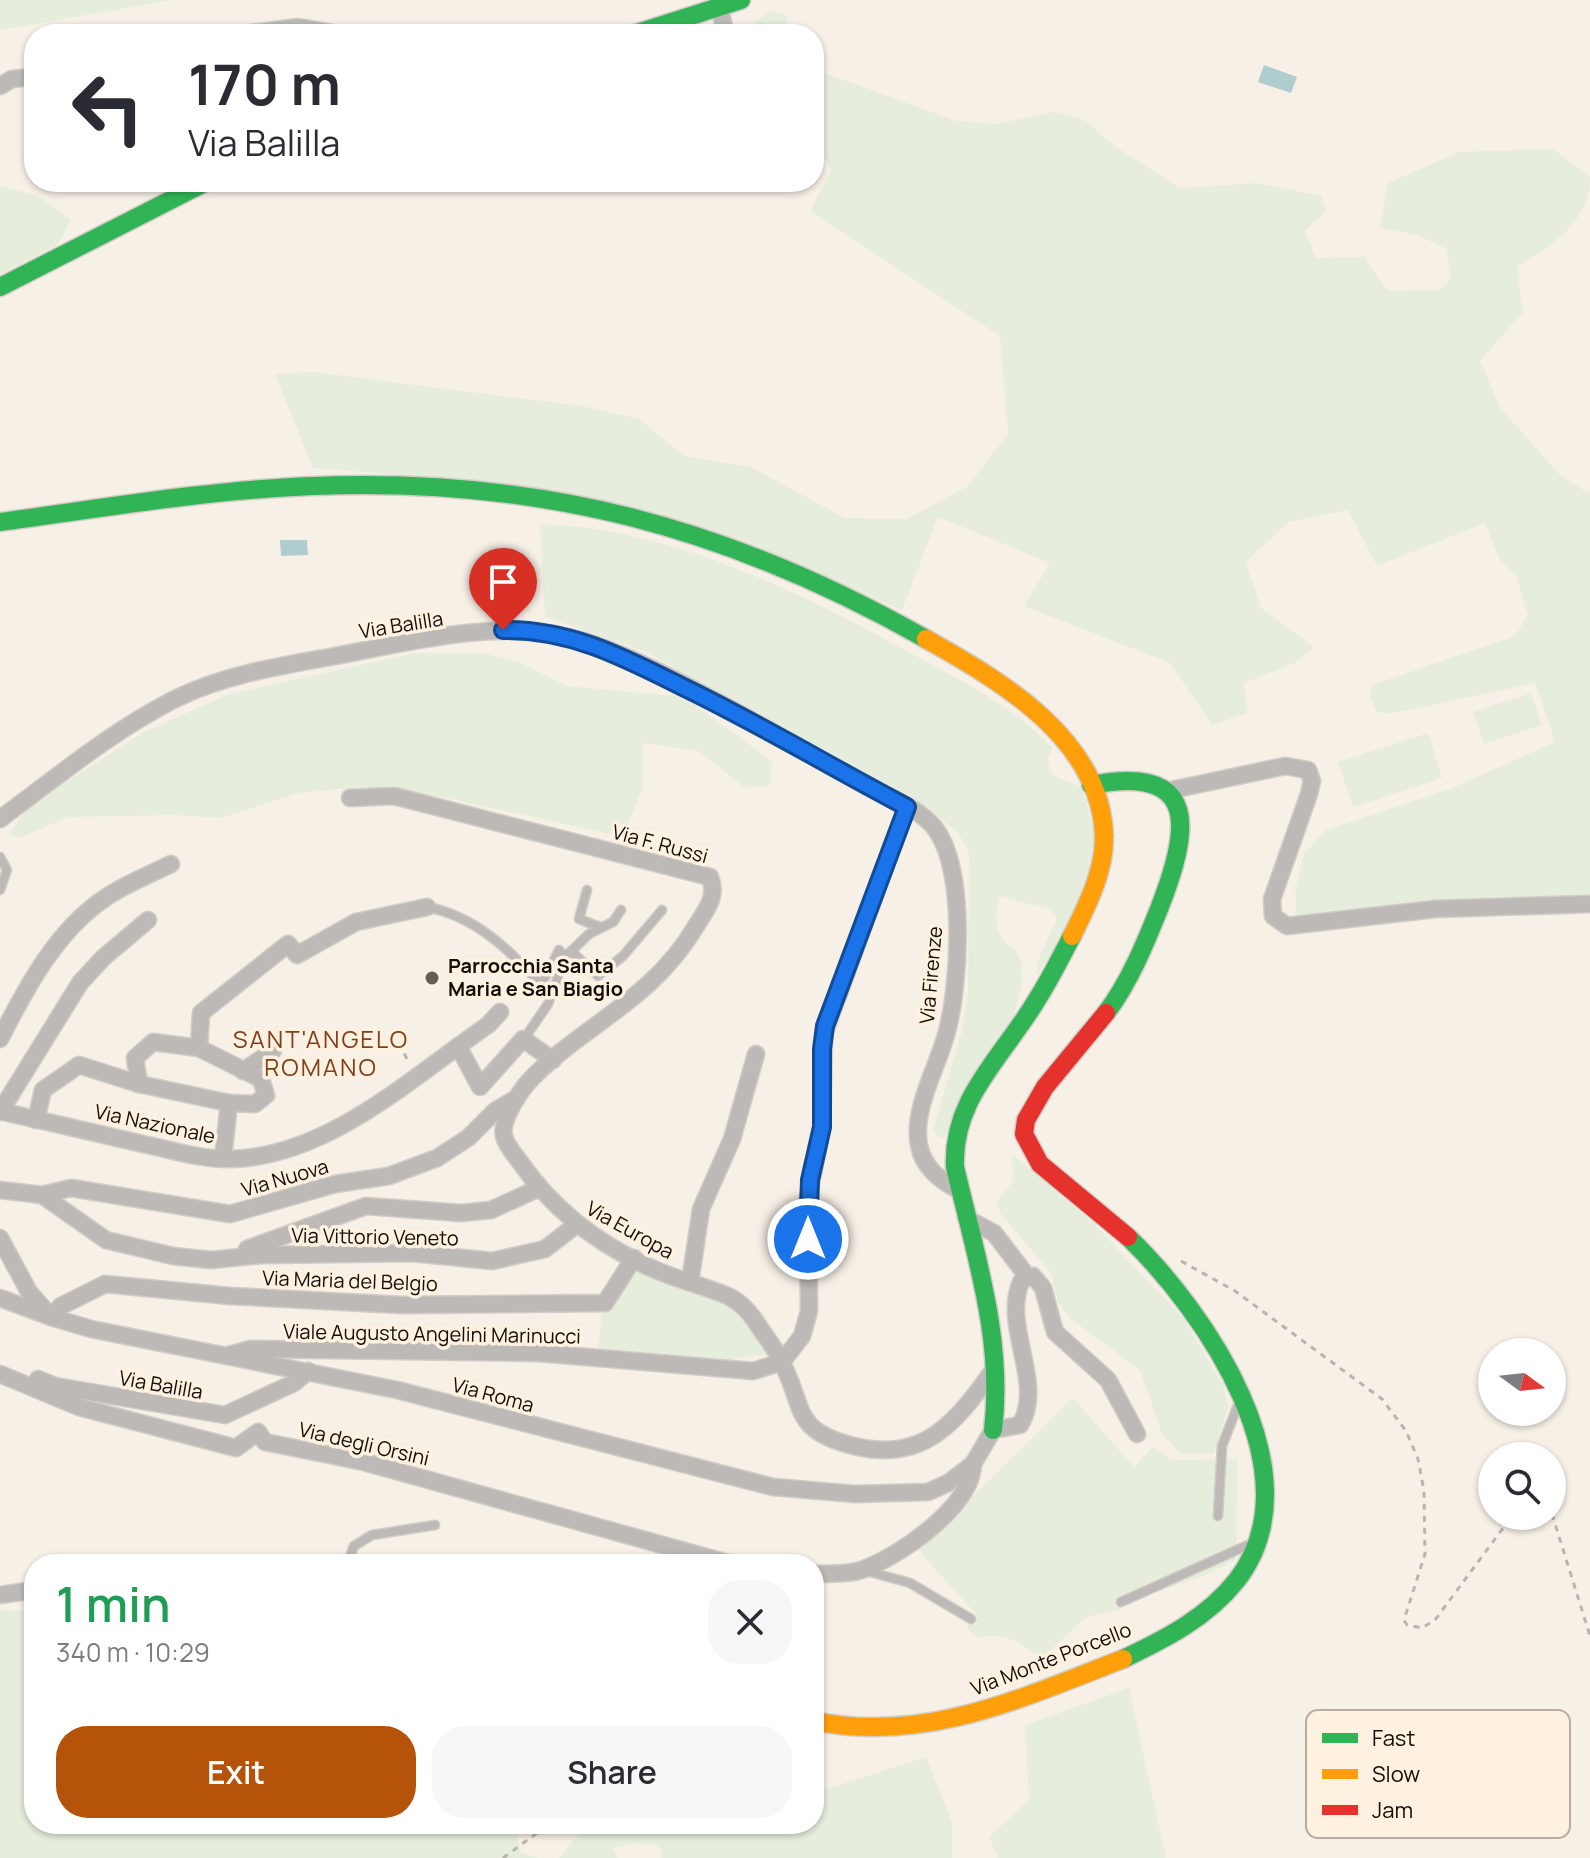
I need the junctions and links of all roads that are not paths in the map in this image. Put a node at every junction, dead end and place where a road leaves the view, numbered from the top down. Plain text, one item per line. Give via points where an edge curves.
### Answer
1 (741, 0) edge
2 (719, 7) junction
3 (665, 24) edge
4 (723, 24) edge
5 (24, 78) edge
6 (0, 86) edge
7 (185, 192) edge
8 (0, 287) edge
9 (0, 522) edge
10 (1091, 785) junction
11 (1167, 791) junction
12 (350, 798) dead end
13 (907, 807) junction
14 (0, 819) edge
15 (0, 857) edge
16 (171, 864) dead end
17 (0, 890) edge
18 (587, 890) dead end
19 (1590, 904) edge
20 (427, 907) joint
21 (621, 910) dead end
22 (662, 910) dead end
23 (148, 920) dead end
24 (600, 927) junction
25 (568, 954) junction
26 (500, 1012) dead end
27 (0, 1039) edge
28 (523, 1039) junction
29 (458, 1046) junction
30 (199, 1048) junction
31 (273, 1051) dead end
32 (756, 1054) dead end
33 (553, 1060) junction
34 (243, 1071) junction
35 (139, 1084) junction
36 (517, 1098) junction
37 (229, 1103) junction
38 (0, 1112) edge
39 (36, 1120) junction
40 (223, 1158) junction
41 (537, 1189) junction
42 (0, 1190) edge
43 (960, 1191) junction
44 (42, 1195) junction
45 (966, 1218) junction
46 (576, 1225) junction
47 (0, 1238) edge
48 (634, 1258) junction
49 (211, 1260) junction
50 (1027, 1276) junction
51 (690, 1282) junction
52 (0, 1298) edge
53 (51, 1317) junction
54 (224, 1356) junction
55 (782, 1362) junction
56 (0, 1363) edge
57 (995, 1368) junction
58 (308, 1371) junction
59 (0, 1374) edge
60 (1242, 1401) junction
61 (993, 1430) junction
62 (1137, 1434) dead end
63 (973, 1464) junction
64 (1218, 1516) dead end
65 (435, 1525) dead end
66 (1259, 1538) junction
67 (351, 1554) edge
68 (695, 1554) edge
69 (862, 1571) junction
70 (824, 1573) edge
71 (24, 1591) edge
72 (0, 1595) edge
73 (1121, 1602) dead end
74 (971, 1619) dead end
75 (824, 1722) edge

1 - 2 street
2 - 3 street
2 - 4 street
5 - 6 street
7 - 8 street
9 - 10 street via 341,485 504,496 646,519 797,574 980,670 1047,722
10 - 11 street via 1126,778
10 - 43 street via 1104,838 1097,876 1041,992 961,1113 953,1144
11 - 19 street via 1285,766 1308,770 1309,794 1272,899 1273,916 1287,926 1435,909
11 - 60 street, Via Monte Porcello via 1180,811 1181,846 1137,961 1112,1006 1031,1110 1025,1137 1042,1164 1119,1228 1188,1307 1221,1354
12 - 33 street, Via F. Russi via 394,796 710,877 713,899 681,951 624,1008
13 - 14 street, Via Balilla via 736,712 617,654 567,637 514,630 384,647 210,684 133,723
13 - 43 street, Via Firenze via 924,817 943,840 956,885 951,1016 918,1139 933,1173
13 - 55 street via 825,1026 822,1127 808,1199 809,1311 802,1336
15 - 17 lane via 7,870
16 - 27 street via 113,893 71,928 45,961
18 - 24 lane via 579,919
20 - 25 lane via 454,912 511,951 541,985 559,950
20 - 30 street via 356,922 297,955 288,944 201,1013
21 - 24 lane via 613,922
22 - 25 lane via 623,956 598,976
23 - 38 street via 80,983
24 - 25 lane
25 - 28 lane via 548,1004
26 - 29 street, Via Nazionale
28 - 29 street via 480,1087
28 - 33 street
29 - 40 street, Via Nazionale via 330,1130 260,1156
30 - 34 street
30 - 35 street via 153,1042 135,1058
31 - 34 street
32 - 51 street via 732,1139 701,1209
33 - 36 street, Via F. Russi
34 - 37 street via 261,1079 266,1095 255,1104
35 - 37 street
35 - 39 street via 79,1065 43,1090
36 - 41 street, Via Europa via 504,1134
36 - 44 street, Via Nuova via 437,1158 389,1176 335,1184 230,1214 71,1188
37 - 40 street
38 - 39 street, Via Nazionale
39 - 40 street, Via Nazionale
41 - 46 street, Via Europa
41 - 49 street via 491,1210 461,1213 366,1206
42 - 44 street
43 - 45 street
44 - 49 street via 106,1240
45 - 50 street via 994,1233
45 - 57 street
46 - 48 street, Via Europa
46 - 49 street, Via Vittorio Veneto via 545,1249 492,1261 413,1253
47 - 53 street via 29,1292
48 - 51 street, Via Europa
48 - 53 street, Via Maria del Belgio via 605,1303 402,1305 105,1284 61,1306
50 - 61 street via 1017,1301 1027,1410 1017,1427
50 - 62 street via 1040,1282 1055,1332 1108,1380
51 - 55 street, Via Europa via 744,1306
52 - 53 street, Via Roma
53 - 54 street, Via Roma
54 - 55 street, Viale Augusto Angelini Marinucci via 251,1349 539,1353 753,1371
54 - 58 street, Via Roma
55 - 57 street, Via Europa via 797,1407 812,1427 842,1442 883,1452 914,1446 944,1429
56 - 58 street, Via Balilla via 55,1386 225,1415 294,1383
57 - 61 street
58 - 63 street, Via Roma via 773,1487 922,1493 948,1483
59 - 68 street, Via degli Orsini via 79,1407 155,1428 236,1448 258,1432 265,1442 364,1462
60 - 64 lane via 1222,1446
60 - 66 street, Via Monte Porcello via 1263,1475
61 - 63 street, Via Roma
63 - 69 street via 962,1500 920,1536
65 - 67 lane via 372,1535
66 - 73 lane
66 - 75 street, Via Monte Porcello via 1242,1571 1206,1609 1106,1665 938,1723 877,1730
69 - 70 street
69 - 74 lane via 910,1583
71 - 72 street

